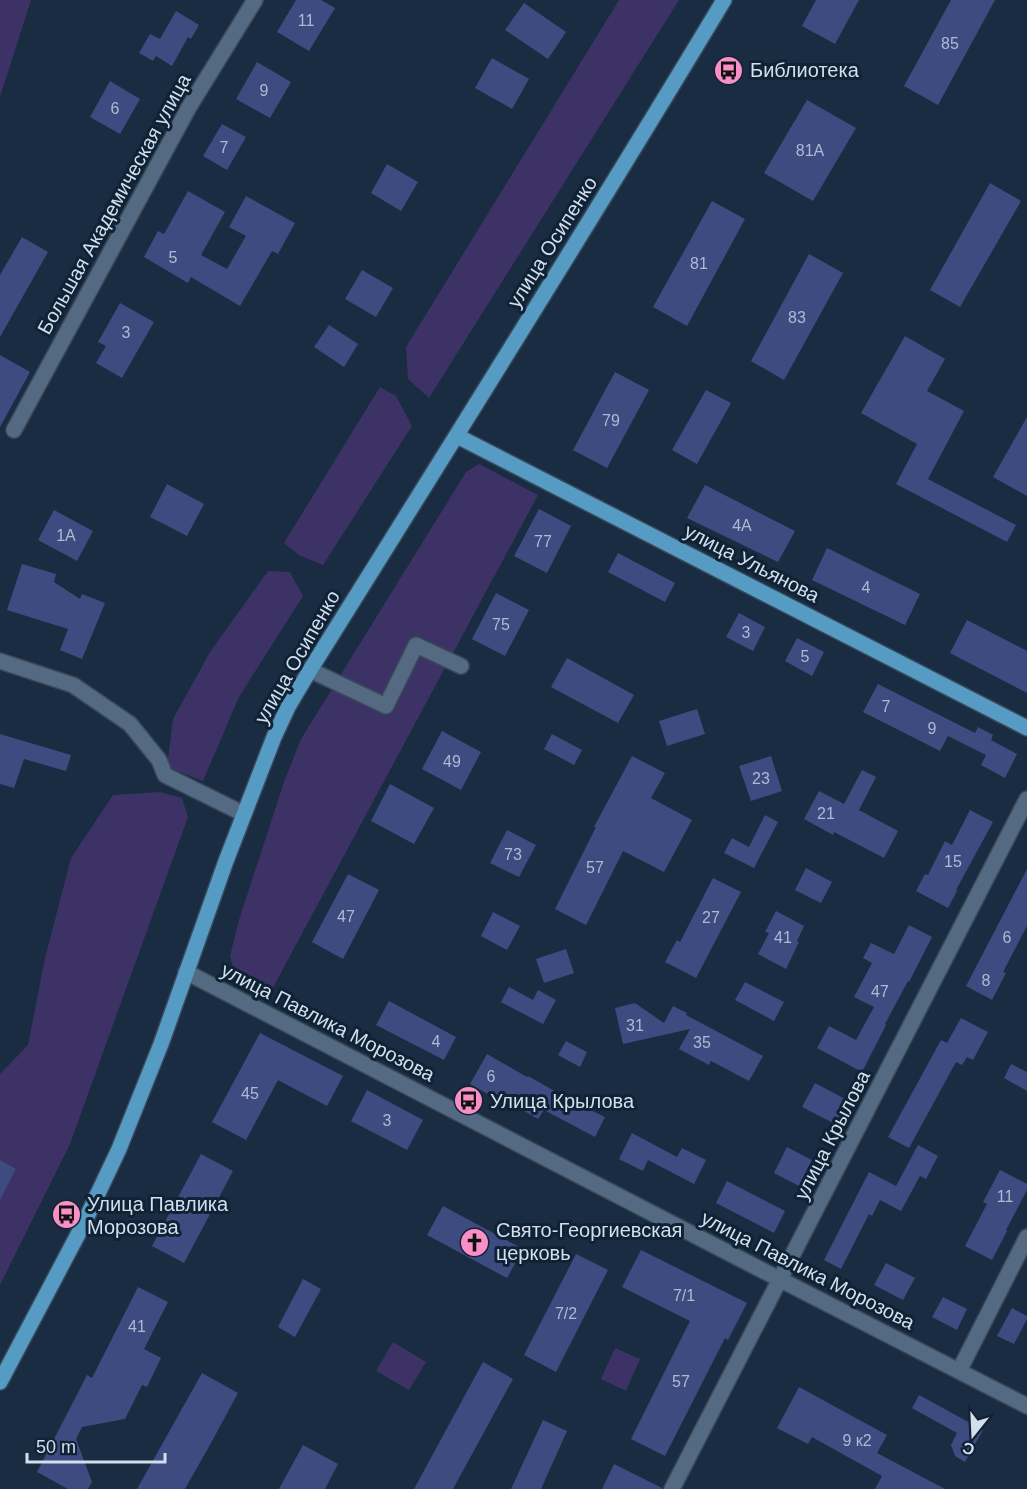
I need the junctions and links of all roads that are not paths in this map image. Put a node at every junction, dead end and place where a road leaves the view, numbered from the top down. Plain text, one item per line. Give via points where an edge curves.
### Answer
1 (255, 0) edge
2 (724, 0) edge
3 (14, 430) dead end
4 (457, 436) junction
5 (0, 661) edge
6 (460, 666) dead end
7 (310, 670) junction
8 (1027, 728) edge
9 (1027, 799) edge
10 (244, 814) junction
11 (186, 972) junction
12 (1027, 1237) edge
13 (781, 1280) junction
14 (959, 1371) junction
15 (0, 1382) edge
16 (1027, 1406) edge
17 (672, 1489) edge

1 - 3 street, Большая Академическая улица via 189,107
2 - 4 main road, улица Осипенко
4 - 7 main road, улица Осипенко
4 - 8 main road, улица Ульянова
5 - 10 street via 74,685 130,724 159,760 165,775
6 - 7 street via 416,645 386,706
7 - 10 main road, улица Осипенко via 288,707
9 - 13 street, улица Крылова
10 - 11 main road, улица Осипенко
11 - 13 street, улица Павлика Морозова
11 - 15 main road, улица Осипенко via 108,1176
12 - 14 street
13 - 14 street, улица Павлика Морозова
13 - 17 street, улица Крылова
14 - 16 street, улица Павлика Морозова

